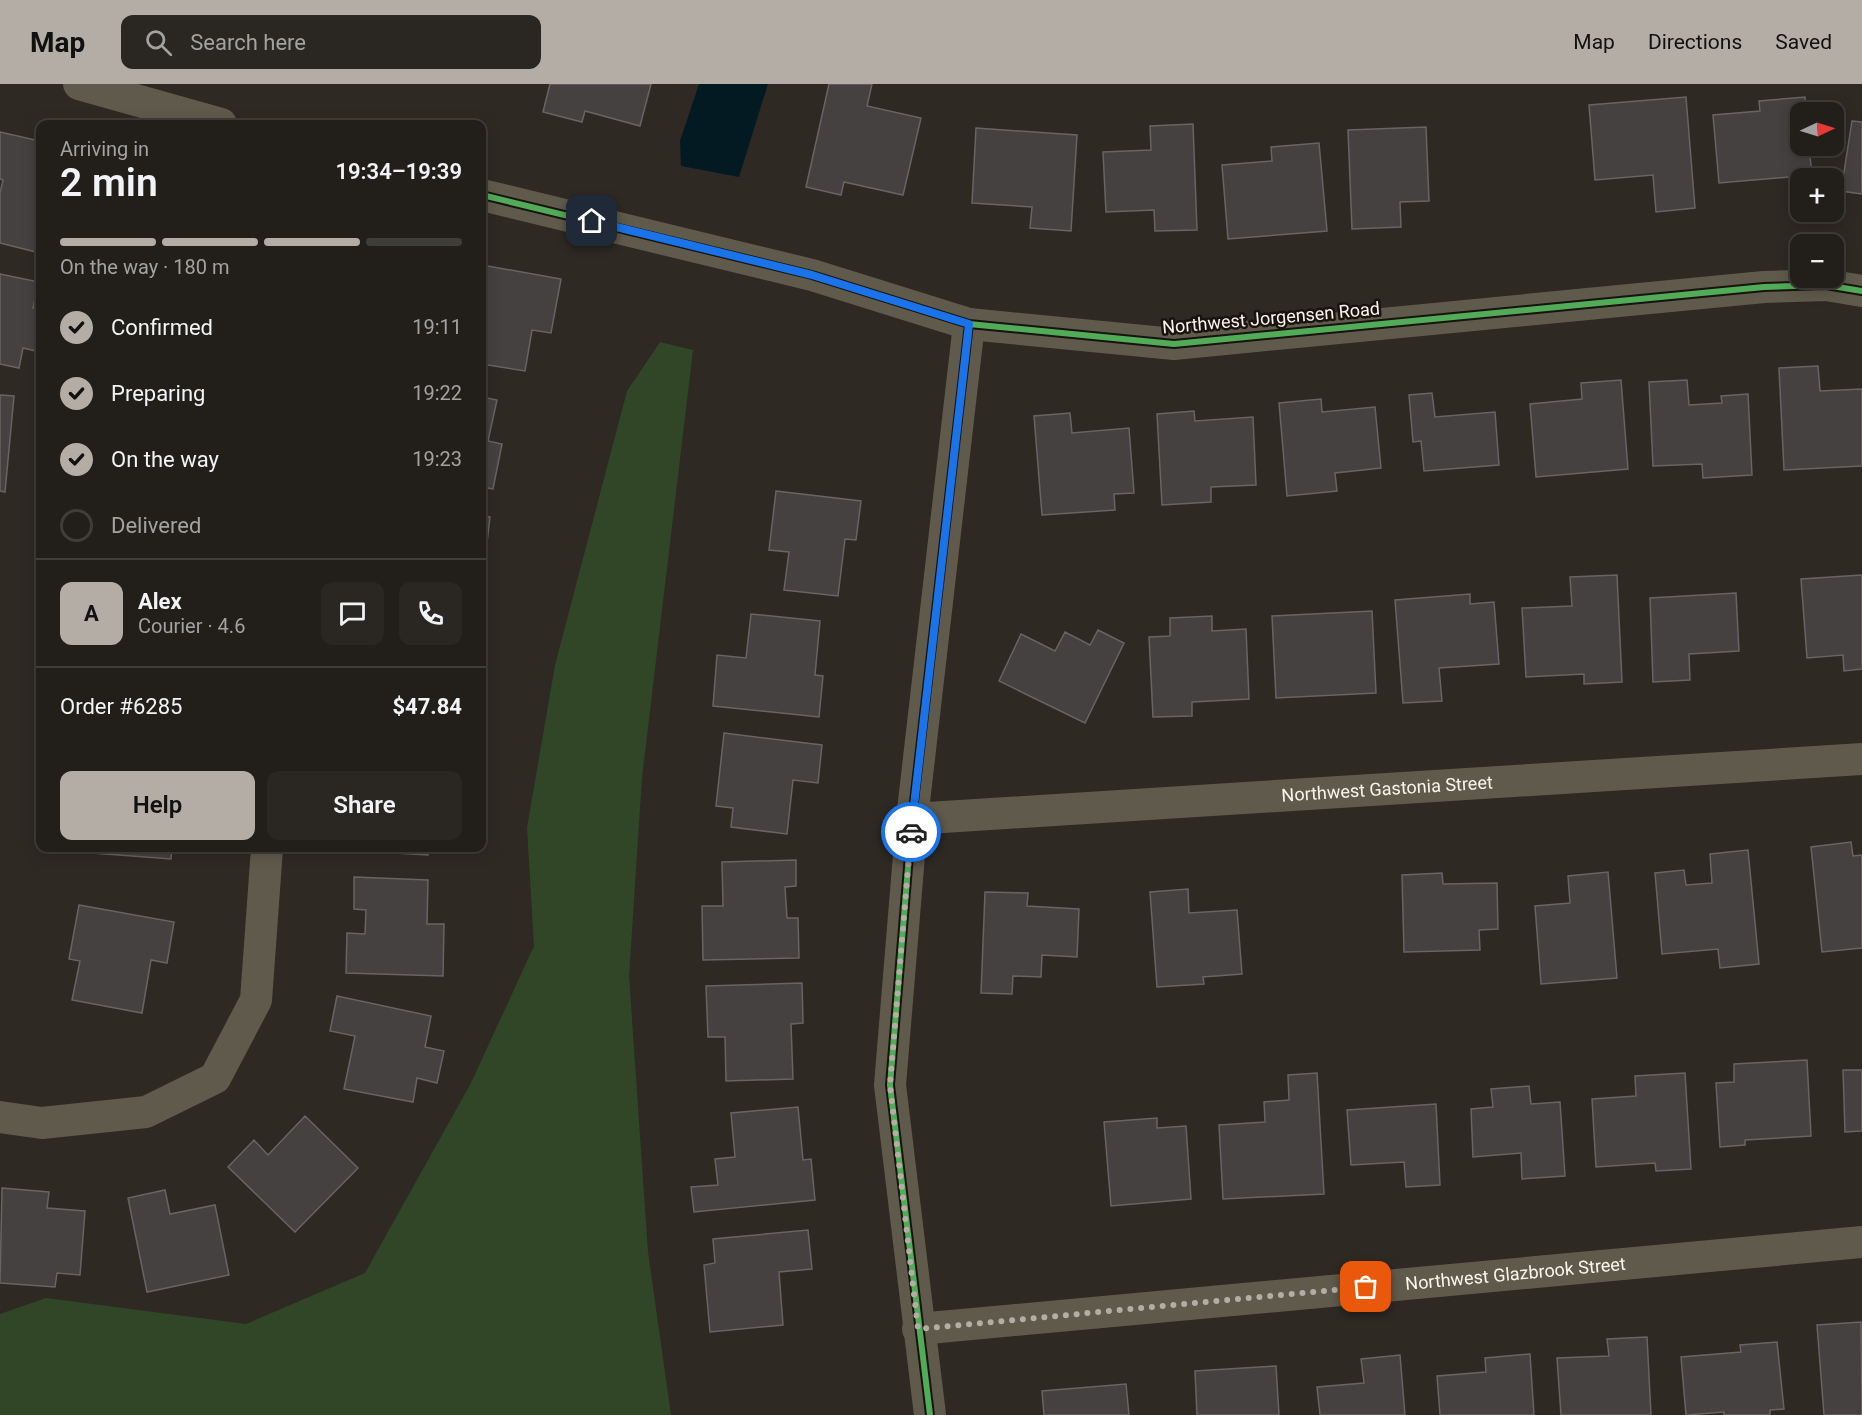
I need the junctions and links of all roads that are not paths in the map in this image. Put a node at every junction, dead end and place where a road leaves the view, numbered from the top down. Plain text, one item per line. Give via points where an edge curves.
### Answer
1 (79, 84) edge
2 (207, 120) edge
3 (486, 196) edge
4 (1862, 291) edge
5 (969, 324) junction
6 (1862, 759) edge
7 (912, 819) junction
8 (267, 852) edge
9 (0, 1117) edge
10 (1862, 1242) edge
11 (918, 1329) junction
12 (930, 1415) edge

1 - 2 street
3 - 5 street, Northwest Jorgensen Road via 812,275
4 - 5 street, Northwest Jorgensen Road via 1826,285 1764,287 1174,344
5 - 7 street
6 - 7 street, Northwest Gastonia Street
7 - 11 street via 890,1085
8 - 9 street via 256,1000 215,1078 146,1113 42,1123
10 - 11 street, Northwest Glazbrook Street
11 - 12 street

